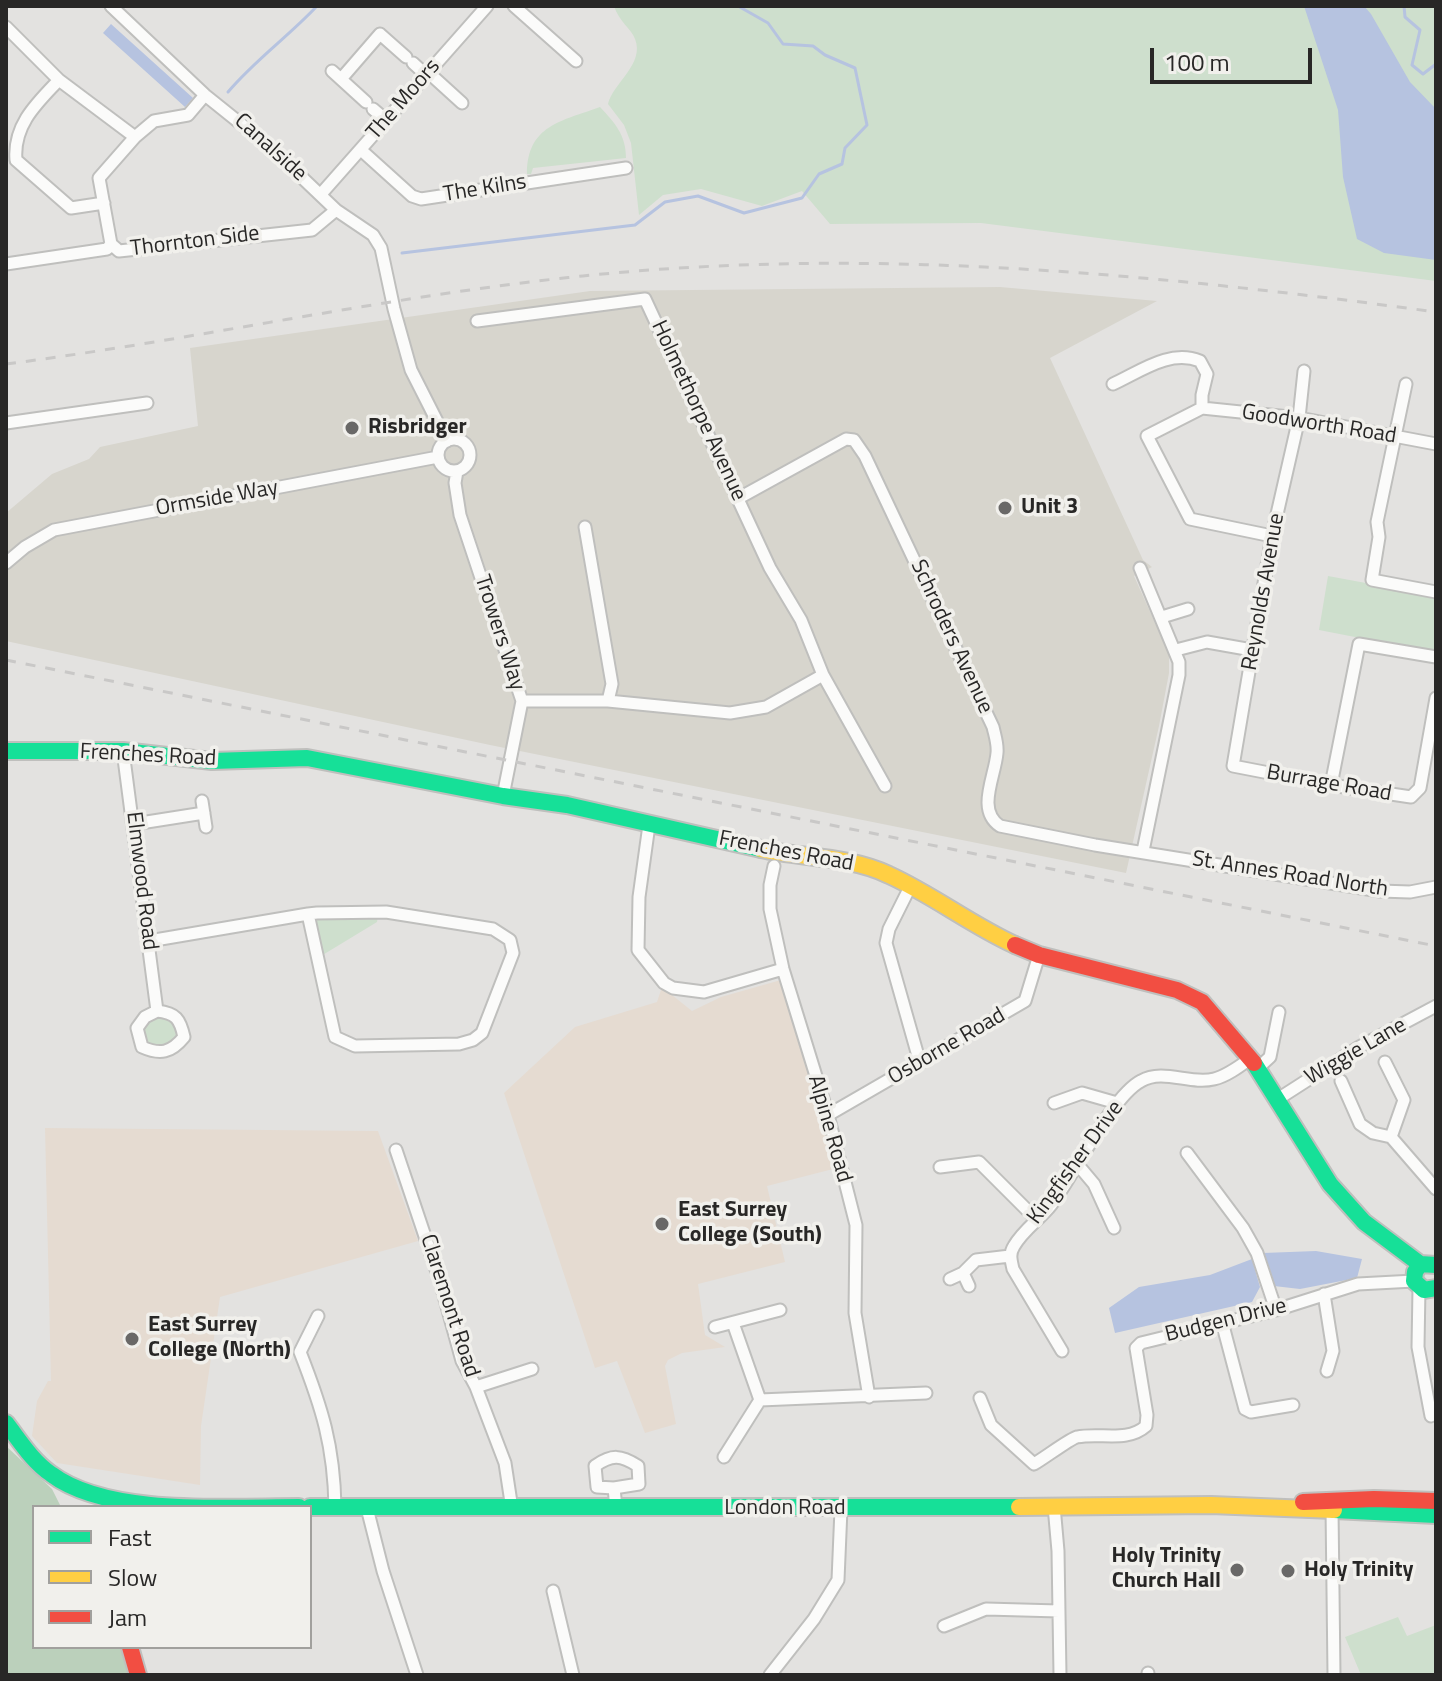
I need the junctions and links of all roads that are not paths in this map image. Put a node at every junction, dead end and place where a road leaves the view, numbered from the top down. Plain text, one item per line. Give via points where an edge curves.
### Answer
1 (111, 6) edge
2 (487, 6) edge
3 (514, 6) edge
4 (6, 27) edge
5 (576, 61) dead end
6 (428, 74) junction
7 (59, 80) junction
8 (205, 95) junction
9 (462, 103) dead end
10 (387, 121) junction
11 (135, 137) junction
12 (17, 140) junction
13 (32, 140) dead end
14 (361, 150) junction
15 (626, 168) dead end
16 (321, 194) junction
17 (104, 203) junction
18 (336, 210) junction
19 (111, 244) junction
20 (6, 264) edge
21 (394, 309) joint
22 (477, 321) dead end
23 (1304, 371) dead end
24 (1113, 384) dead end
25 (1406, 384) dead end
26 (147, 403) dead end
27 (1202, 408) junction
28 (1299, 418) junction
29 (6, 423) edge
30 (1395, 436) junction
31 (447, 441) junction
32 (1436, 444) edge
33 (438, 457) junction
34 (457, 471) junction
35 (739, 498) junction
36 (585, 527) dead end
37 (1272, 536) junction
38 (6, 563) edge
39 (1140, 568) dead end
40 (1436, 592) edge
41 (1188, 609) dead end
42 (1162, 617) junction
43 (1176, 650) junction
44 (1252, 650) junction
45 (1436, 657) edge
46 (823, 675) junction
47 (1436, 698) edge
48 (522, 701) junction
49 (608, 701) junction
50 (6, 751) edge
51 (123, 751) junction
52 (1233, 766) joint
53 (1331, 785) junction
54 (885, 786) dead end
55 (503, 796) junction
56 (134, 824) junction
57 (649, 825) junction
58 (206, 827) dead end
59 (1143, 851) junction
60 (774, 866) dead end
61 (910, 887) junction
62 (1436, 887) edge
63 (308, 914) junction
64 (149, 941) junction
65 (1039, 955) junction
66 (783, 969) junction
67 (1436, 1006) edge
68 (157, 1011) junction
69 (1279, 1012) dead end
70 (1260, 1061) junction
71 (1385, 1062) dead end
72 (920, 1063) junction
73 (1341, 1081) dead end
74 (1278, 1099) junction
75 (1054, 1103) dead end
76 (1117, 1103) junction
77 (828, 1115) junction
78 (1391, 1137) junction
79 (396, 1150) dead end
80 (1187, 1153) dead end
81 (1078, 1165) junction
82 (940, 1167) dead end
83 (1436, 1189) edge
84 (1037, 1220) junction
85 (1114, 1228) dead end
86 (1010, 1256) junction
87 (1432, 1264) edge
88 (963, 1273) junction
89 (950, 1279) dead end
90 (969, 1286) dead end
91 (1428, 1288) edge
92 (1324, 1294) junction
93 (780, 1310) dead end
94 (1276, 1310) junction
95 (318, 1316) dead end
96 (1222, 1322) junction
97 (733, 1323) junction
98 (715, 1327) dead end
99 (1062, 1351) dead end
100 (532, 1369) dead end
101 (1327, 1371) dead end
102 (476, 1387) junction
103 (926, 1393) dead end
104 (869, 1397) junction
105 (980, 1398) dead end
106 (760, 1400) junction
107 (1293, 1405) dead end
108 (1431, 1416) dead end
109 (6, 1423) edge
110 (724, 1457) dead end
111 (72, 1487) junction
112 (614, 1488) dead end
113 (1436, 1501) edge
114 (71, 1505) edge
115 (204, 1505) edge
116 (1054, 1506) junction
117 (1332, 1506) junction
118 (312, 1507) edge
119 (335, 1507) junction
120 (367, 1508) junction
121 (616, 1508) junction
122 (512, 1509) junction
123 (841, 1509) junction
124 (1436, 1515) edge
125 (553, 1591) dead end
126 (1059, 1611) junction
127 (944, 1626) dead end
128 (131, 1649) edge
129 (138, 1675) edge
130 (417, 1675) edge
131 (573, 1675) edge
132 (770, 1675) edge
133 (1060, 1675) edge
134 (1334, 1675) edge

1 - 8 street, Canalside
2 - 6 street, The Moors
3 - 5 street
4 - 7 street
6 - 9 street
6 - 10 street, The Moors
6 - 10 street via 380,34 337,75
7 - 11 street
7 - 12 street via 27,114
8 - 11 street, Thornton Side via 188,115 154,121
8 - 16 street, Canalside
10 - 14 street, The Moors
11 - 17 street, Thornton Side via 99,178
12 - 13 street
12 - 17 street via 16,160 67,206
14 - 15 street, The Kilns via 421,199
14 - 16 street, The Moors
16 - 18 street, Canalside
17 - 19 street, Thornton Side
18 - 19 street, Thornton Side via 312,230 149,249 119,251
18 - 21 street, Canalside via 373,235 381,248
19 - 20 street via 107,249
21 - 31 street, Trowers Way via 411,370
22 - 35 street, Holmethorpe Avenue via 645,299
23 - 28 street, Reynolds Avenue
24 - 27 street via 1178,355 1200,361 1207,374
25 - 30 street
26 - 29 street
27 - 28 street, Goodworth Road
27 - 37 street via 1147,436 1190,519
28 - 30 street, Goodworth Road
28 - 37 street, Reynolds Avenue
30 - 32 street, Goodworth Road
30 - 40 street via 1377,522 1372,580
31 - 33 street
31 - 34 street, Trowers Way via 463,442 469,450 468,463
33 - 34 street via 442,467
33 - 38 street, Ormside Way via 54,530
34 - 48 street, Trowers Way via 460,515
35 - 46 street, Holmethorpe Avenue
35 - 59 street, Schroders Avenue via 846,439 854,440 993,727 997,752 987,810 991,819 1007,828
36 - 49 street via 612,684
37 - 44 street, Reynolds Avenue
39 - 42 street
41 - 42 street
42 - 43 street
43 - 44 street via 1207,642
43 - 59 street via 1179,675
44 - 52 street, Reynolds Avenue
45 - 53 street via 1359,644
46 - 49 street via 766,707 730,713
46 - 54 street, Holmethorpe Avenue
47 - 53 street, Burrage Road via 1418,792 1407,798
48 - 49 street
48 - 55 street, Trowers Way
50 - 51 main road, Frenches Road
51 - 55 main road, Frenches Road via 212,761 307,758
51 - 56 street, Elmwood Road
52 - 53 street, Burrage Road
55 - 57 main road, Frenches Road
56 - 58 street via 203,807
56 - 64 street, Elmwood Road
57 - 61 main road, Frenches Road via 857,864
57 - 66 street via 638,950 664,983 704,992
59 - 62 street, St. Annes Road North via 1394,893
60 - 66 street, Alpine Road via 770,909
61 - 65 main road, Frenches Road
61 - 72 street via 886,943
63 - 63 street via 386,912 502,933 513,953 482,1033 459,1044 355,1046 335,1037
63 - 64 street
64 - 68 street, Elmwood Road
65 - 70 main road, Frenches Road via 1165,987 1202,1002
65 - 72 street, Osborne Road via 1025,1001
66 - 77 street, Alpine Road
67 - 74 street, Wiggie Lane
68 - 68 street via 171,1012 184,1037 174,1049 156,1053 142,1047 137,1028
69 - 70 street
70 - 74 main road, Frenches Road
70 - 76 street, Kingfisher Drive via 1211,1080 1147,1078
71 - 78 street via 1404,1100
72 - 77 street, Osborne Road
73 - 78 street via 1360,1124
74 - 87 main road, Frenches Road via 1330,1184 1364,1222
75 - 76 street via 1082,1093
76 - 81 street, Kingfisher Drive
77 - 104 street, Alpine Road via 856,1225 855,1313
78 - 83 street
79 - 102 street, Claremont Road via 462,1361
80 - 94 street via 1243,1228
81 - 84 street, Kingfisher Drive
81 - 85 street via 1094,1184
82 - 84 street via 979,1162
84 - 86 street, Kingfisher Drive
86 - 88 street via 976,1260
86 - 99 street
87 - 91 main road via 1415,1272
88 - 89 street
88 - 90 street
91 - 92 street, Budgen Drive via 1358,1284
91 - 108 street via 1418,1347
92 - 94 street, Budgen Drive
92 - 101 street via 1333,1351
93 - 97 street
94 - 96 street, Budgen Drive
95 - 119 street via 300,1352 328,1431
96 - 105 street, Budgen Drive via 1138,1345 1148,1422 1139,1432 1075,1437 1034,1464 991,1425
96 - 107 street via 1245,1409
97 - 98 street
97 - 106 street
100 - 102 street
102 - 122 street, Claremont Road via 505,1463
103 - 104 street
104 - 106 street
106 - 110 street
109 - 111 main road via 53,1477
111 - 114 main road
111 - 115 main road via 157,1504
112 - 121 street
113 - 117 main road, London Road
116 - 117 main road, London Road
116 - 123 main road, London Road
116 - 126 street
117 - 124 main road, London Road
117 - 134 street
118 - 119 main road, London Road
119 - 120 main road, London Road
120 - 122 main road, London Road
120 - 130 street
121 - 122 main road, London Road
121 - 123 main road, London Road
123 - 132 street via 838,1580
125 - 131 street
126 - 127 street via 986,1609
126 - 133 street
128 - 129 main road

